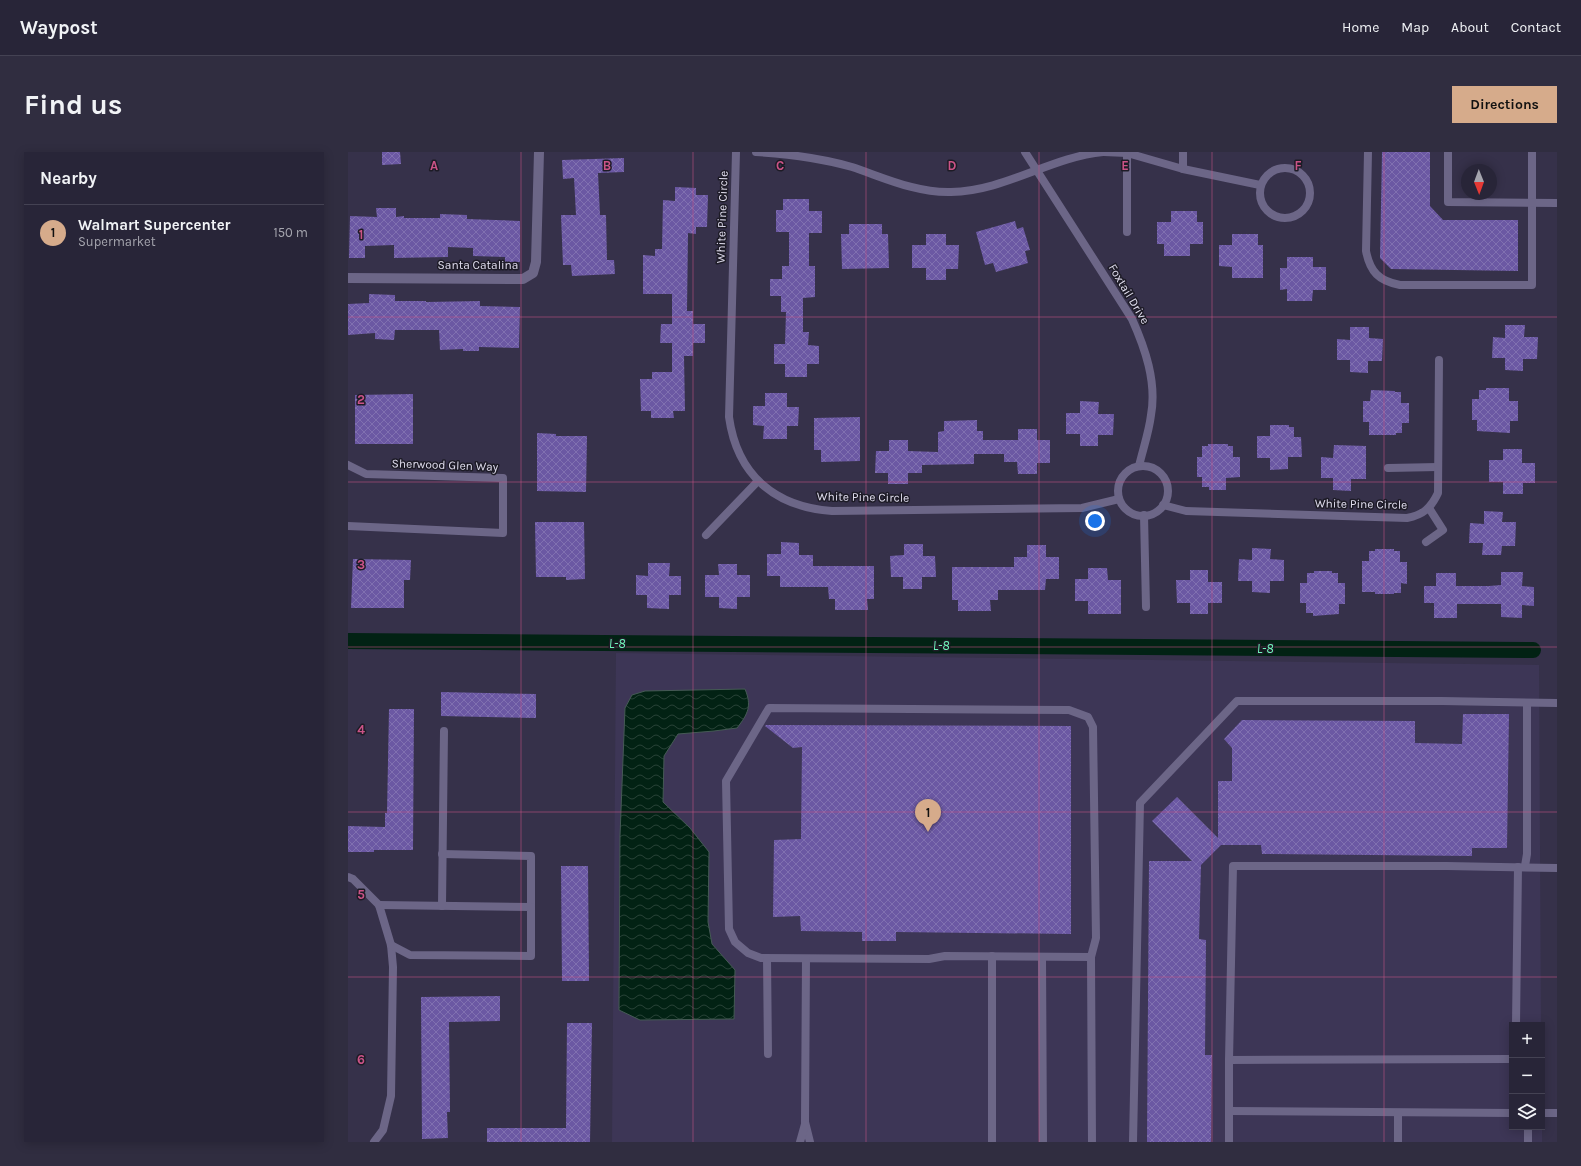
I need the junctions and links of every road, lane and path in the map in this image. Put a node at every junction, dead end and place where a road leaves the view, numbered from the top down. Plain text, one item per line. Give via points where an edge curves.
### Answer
1 (539, 152) edge
2 (736, 152) edge
3 (756, 152) edge
4 (1025, 152) edge
5 (1104, 152) edge
6 (1183, 152) edge
7 (1368, 152) edge
8 (1448, 152) edge
9 (1532, 152) edge
10 (1127, 153) junction
11 (1183, 169) junction
12 (1037, 170) junction
13 (1260, 185) junction
14 (1532, 203) junction
15 (1557, 203) edge
16 (1127, 232) dead end
17 (348, 278) edge
18 (1439, 360) dead end
19 (348, 465) edge
20 (1140, 466) junction
21 (1438, 467) junction
22 (1388, 468) dead end
23 (758, 481) junction
24 (1119, 500) junction
25 (1163, 505) junction
26 (1429, 508) junction
27 (1144, 515) junction
28 (348, 526) edge
29 (706, 535) dead end
30 (1426, 542) dead end
31 (1146, 607) dead end
32 (1527, 703) junction
33 (1557, 703) edge
34 (444, 731) dead end
35 (442, 854) junction
36 (1521, 866) junction
37 (1557, 868) edge
38 (348, 878) edge
39 (379, 905) junction
40 (442, 906) junction
41 (531, 908) junction
42 (391, 945) junction
43 (992, 956) junction
44 (1042, 957) junction
45 (1091, 957) junction
46 (767, 958) junction
47 (806, 959) junction
48 (1516, 1022) edge
49 (768, 1054) dead end
50 (1509, 1059) edge
51 (1229, 1060) junction
52 (1229, 1111) junction
53 (1398, 1113) junction
54 (1509, 1113) edge
55 (1545, 1113) edge
56 (1557, 1113) edge
57 (805, 1122) junction
58 (1528, 1130) edge
59 (374, 1142) edge
60 (800, 1142) edge
61 (810, 1142) edge
62 (992, 1142) edge
63 (1043, 1142) edge
64 (1092, 1142) edge
65 (1133, 1142) edge
66 (1229, 1142) edge
67 (1398, 1142) edge
68 (1528, 1142) edge

1 - 17 street, Santa Catalina via 536,262 533,273 523,279
2 - 23 lane, White Pine Circle via 729,417 738,452
3 - 12 lane via 812,158 852,167 890,182 939,192 977,190
4 - 12 lane, Foxtail Drive
5 - 10 lane
5 - 12 lane via 1071,158
6 - 11 lane
7 - 14 lane via 1366,251 1373,271 1390,283 1532,285
8 - 14 lane via 1448,202
9 - 14 lane
10 - 11 lane
10 - 16 lane
11 - 13 lane
12 - 20 lane, Foxtail Drive via 1132,319 1142,341 1149,365 1152,414
13 - 13 lane via 1260,201 1270,214 1277,217 1285,218 1300,214 1309,201 1309,185 1300,172 1292,169 1277,169 1264,178
14 - 15 lane
18 - 21 lane
19 - 28 lane, Sherwood Glen Way via 366,474 503,478 503,533
20 - 24 lane via 1132,469 1121,479 1118,487
20 - 25 lane via 1155,469 1161,474 1167,489
21 - 22 lane
21 - 26 lane via 1438,493
23 - 24 lane, White Pine Circle via 767,489 799,506 832,511 1082,508
23 - 29 lane
24 - 27 lane via 1132,514
25 - 26 lane, White Pine Circle via 1186,511 1407,518 1417,516
25 - 27 lane via 1157,511
26 - 30 lane via 1443,530
27 - 31 lane
32 - 33 lane
32 - 36 lane via 1527,854
32 - 65 lane via 1237,701 1140,803
34 - 35 lane
35 - 40 lane
35 - 41 lane via 531,856
36 - 37 lane
36 - 48 lane
36 - 51 lane via 1234,866
38 - 39 lane via 353,879
39 - 40 lane
39 - 42 lane
40 - 41 lane
41 - 42 lane via 531,956 410,955
42 - 59 lane via 391,1096 382,1130
43 - 44 lane
43 - 47 lane
43 - 62 lane
44 - 45 lane
44 - 63 lane
45 - 46 lane via 1096,938 1094,758 1093,727 1088,717 1069,710 769,708 726,781 729,929 735,942 748,953
45 - 64 lane
46 - 47 lane
46 - 49 lane
47 - 57 lane
50 - 51 lane
51 - 52 lane
52 - 53 lane
52 - 66 lane
53 - 54 lane
53 - 67 lane
55 - 56 lane
57 - 60 lane
57 - 61 lane
58 - 68 lane

